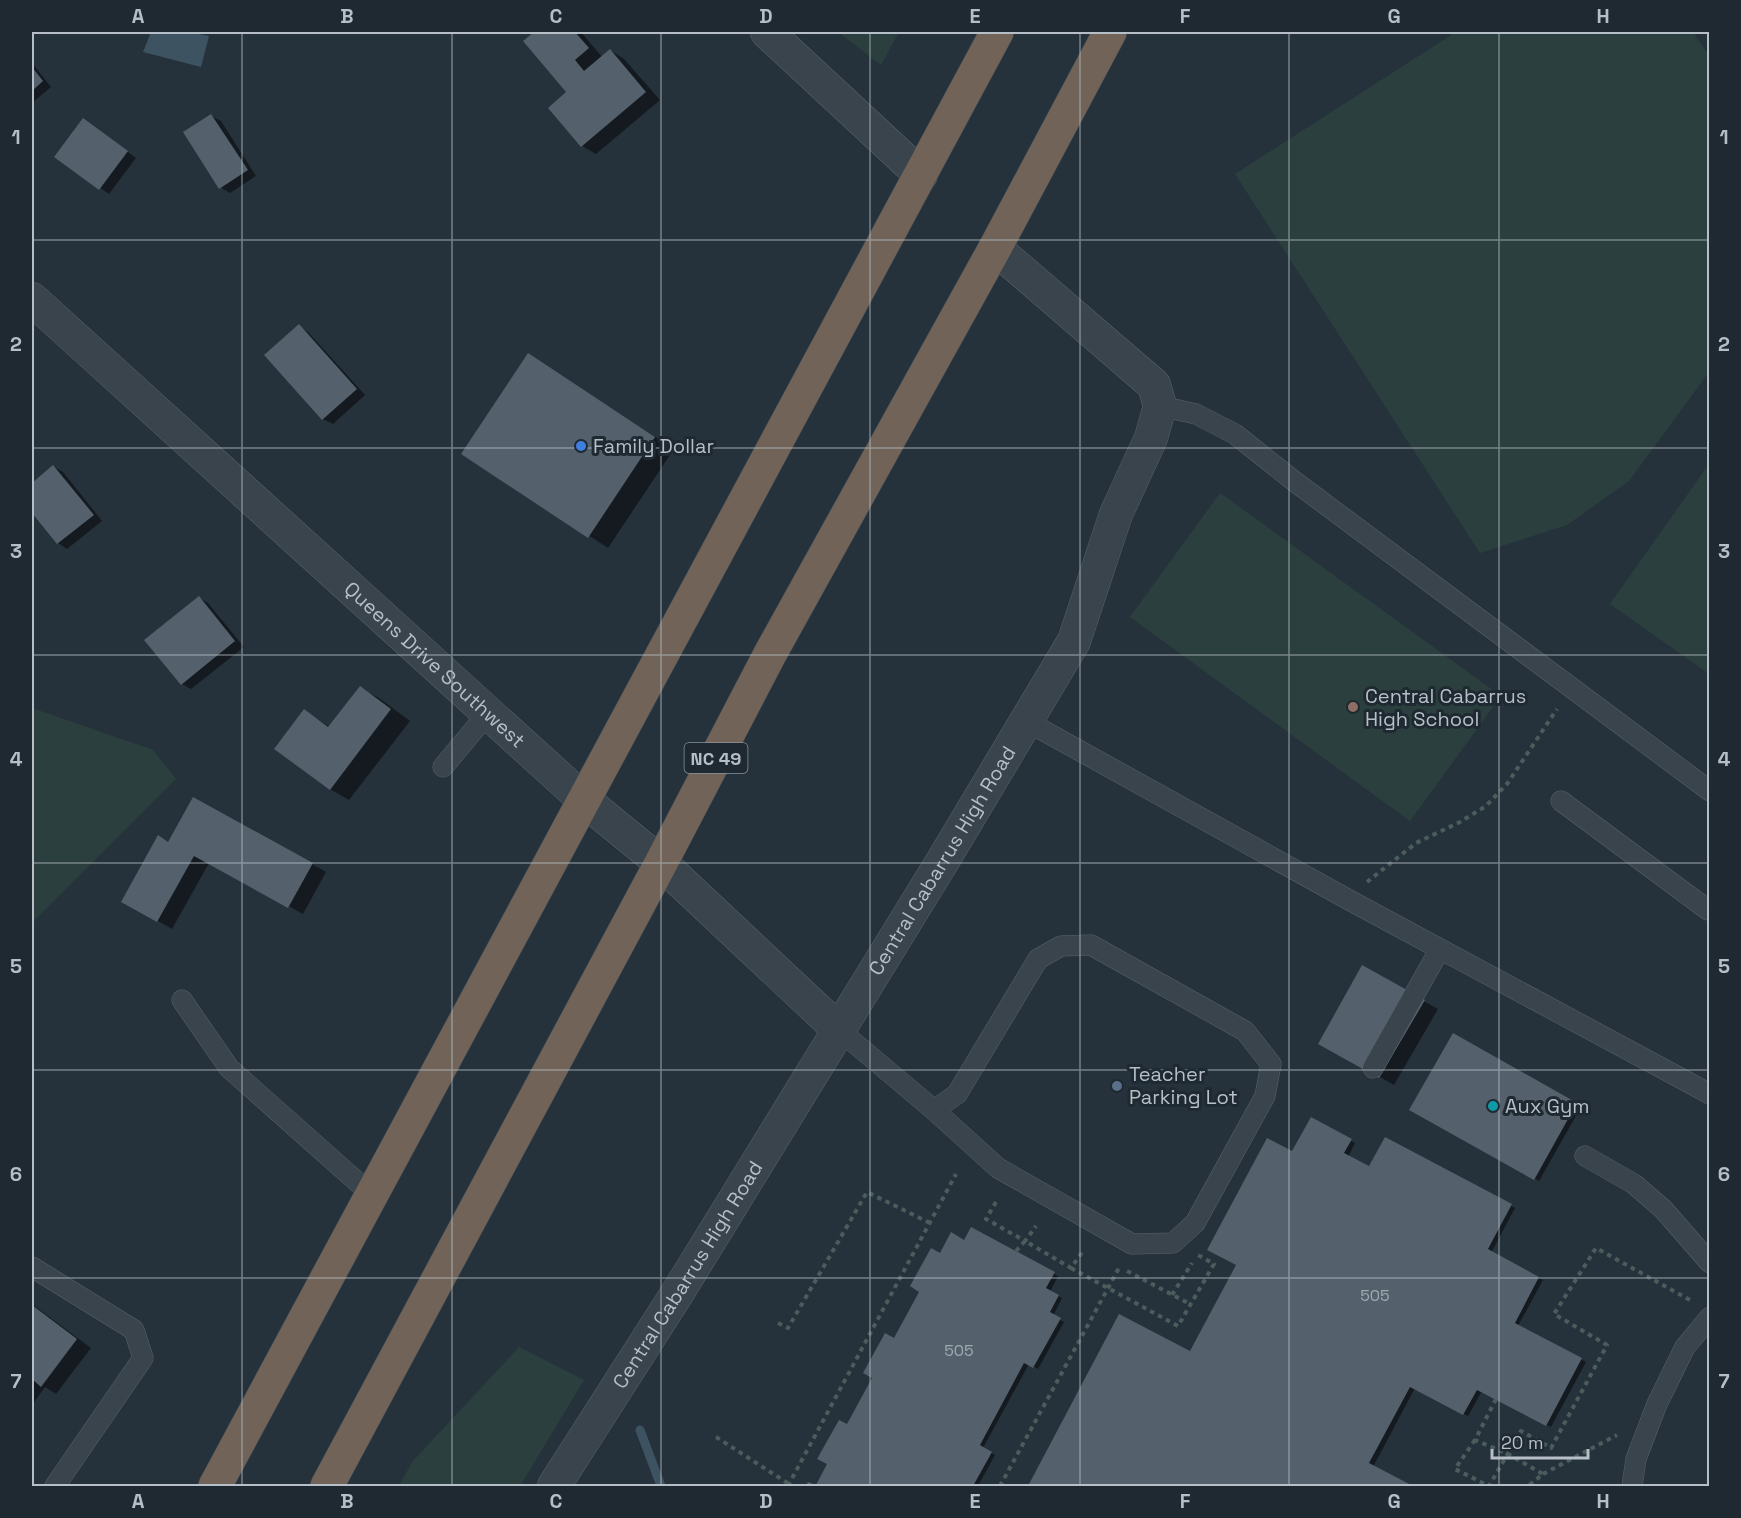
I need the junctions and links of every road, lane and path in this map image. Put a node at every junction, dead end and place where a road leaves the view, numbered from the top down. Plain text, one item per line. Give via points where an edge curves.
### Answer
1 (767, 32) edge
2 (997, 32) edge
3 (1110, 32) edge
4 (921, 175) junction
5 (995, 248) junction
6 (32, 300) edge
7 (1160, 406) junction
8 (1559, 706) dead end
9 (488, 713) junction
10 (1026, 721) junction
11 (443, 767) dead end
12 (1710, 790) edge
13 (584, 800) junction
14 (1562, 801) dead end
15 (661, 863) junction
16 (1362, 886) dead end
17 (1710, 908) edge
18 (1440, 949) junction
19 (182, 1000) dead end
20 (839, 1030) junction
21 (1373, 1068) dead end
22 (1710, 1094) edge
23 (934, 1110) junction
24 (1585, 1156) dead end
25 (956, 1174) dead end
26 (372, 1195) junction
27 (996, 1202) dead end
28 (930, 1223) junction
29 (1036, 1226) dead end
30 (1026, 1241) junction
31 (1016, 1251) dead end
32 (1083, 1251) dead end
33 (1710, 1263) edge
34 (32, 1267) edge
35 (1071, 1268) junction
36 (1119, 1268) dead end
37 (1127, 1271) dead end
38 (1108, 1288) junction
39 (1172, 1295) junction
40 (1190, 1305) junction
41 (1704, 1311) edge
42 (778, 1323) dead end
43 (1496, 1399) dead end
44 (1649, 1426) junction
45 (716, 1437) dead end
46 (1475, 1440) junction
47 (1508, 1454) junction
48 (1543, 1474) junction
49 (790, 1485) edge
50 (54, 1486) edge
51 (215, 1486) edge
52 (327, 1486) edge
53 (554, 1486) edge
54 (1000, 1486) edge
55 (1528, 1486) edge
56 (1632, 1486) edge

1 - 4 street
2 - 4 highway
3 - 5 highway, NC 49
4 - 13 highway
5 - 7 street via 1154,385
5 - 15 highway, NC 49 via 770,654
6 - 9 street, Queens Drive Southwest
7 - 10 street, Central Cabarrus High Road via 1116,514 1074,641
7 - 12 lane via 1196,414 1235,434
8 - 16 path via 1507,784 1486,806 1416,843
9 - 11 lane
9 - 13 street, Queens Drive Southwest
10 - 18 lane
10 - 20 street, Central Cabarrus High Road
13 - 15 street, Queens Drive Southwest
13 - 26 highway
14 - 17 lane
15 - 20 street, Queens Drive Southwest
15 - 52 highway, NC 49
18 - 21 lane
18 - 22 lane
19 - 26 lane via 229,1068
20 - 23 lane
20 - 53 street, Central Cabarrus High Road
23 - 23 lane via 998,1168 1132,1244 1173,1243 1195,1224 1265,1096 1271,1064 1245,1031 1091,945 1061,946 1038,959 957,1095
24 - 33 lane via 1634,1185 1663,1209
25 - 28 path
26 - 51 highway
27 - 30 path via 986,1219
28 - 42 path via 867,1191 788,1328
28 - 49 path
29 - 30 path
30 - 31 path
30 - 35 path
32 - 35 path
34 - 50 lane via 134,1330 143,1358
35 - 38 path
36 - 38 path
37 - 39 path
38 - 40 path via 1178,1326
38 - 54 path
39 - 40 path
39 - 40 path via 1197,1255 1214,1264
41 - 44 lane
41 - 47 path via 1596,1248 1554,1314 1607,1345 1551,1448 1521,1431
43 - 46 path
44 - 48 path via 1627,1430
44 - 56 lane via 1636,1459
45 - 49 path
46 - 47 path
46 - 47 path via 1455,1469 1489,1486
47 - 48 path
48 - 55 path

